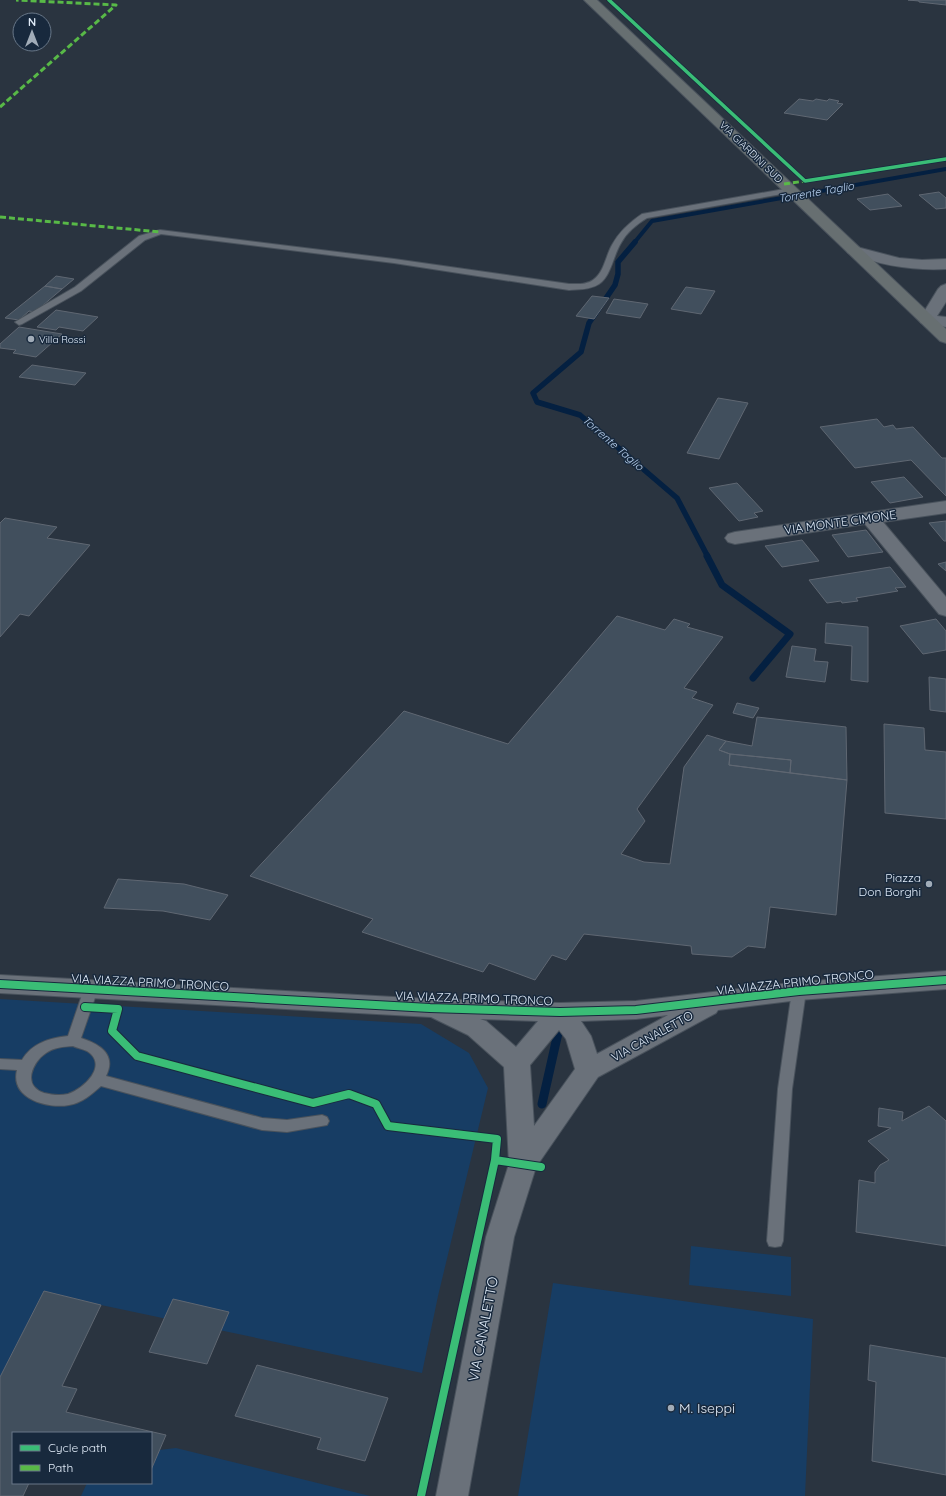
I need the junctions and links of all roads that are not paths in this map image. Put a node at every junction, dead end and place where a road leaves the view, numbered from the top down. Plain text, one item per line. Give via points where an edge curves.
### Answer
1 (590, 0) edge
2 (793, 193) junction
3 (853, 250) junction
4 (946, 264) edge
5 (946, 289) edge
6 (927, 320) junction
7 (19, 322) dead end
8 (946, 322) edge
9 (946, 338) edge
10 (946, 507) edge
11 (870, 518) junction
12 (735, 538) dead end
13 (946, 610) edge
14 (946, 980) edge
15 (0, 984) edge
16 (91, 989) junction
17 (799, 991) junction
18 (716, 1001) junction
19 (430, 1008) junction
20 (560, 1012) junction
21 (73, 1041) junction
22 (517, 1063) junction
23 (0, 1064) edge
24 (25, 1065) junction
25 (589, 1070) junction
26 (99, 1080) junction
27 (322, 1121) dead end
28 (523, 1164) junction
29 (775, 1241) dead end
30 (452, 1496) edge

1 - 2 main road, VIA GIARDINI SUD
2 - 3 main road, VIA GIARDINI SUD
2 - 7 lane via 645,216 630,225 616,244 602,278 586,288 160,232 142,238 78,289
3 - 4 street via 898,263 929,266
3 - 6 main road, VIA GIARDINI SUD
5 - 6 street
6 - 8 street
6 - 9 main road, VIA GIARDINI SUD
10 - 11 street, VIA MONTE CIMONE
11 - 12 street, VIA MONTE CIMONE
11 - 13 street
14 - 17 street, VIA VIAZZA PRIMO TRONCO
15 - 16 street, VIA VIAZZA PRIMO TRONCO
16 - 19 street, VIA VIAZZA PRIMO TRONCO
16 - 21 lane
17 - 18 street, VIA VIAZZA PRIMO TRONCO
17 - 29 lane via 784,1090
18 - 20 street, VIA VIAZZA PRIMO TRONCO via 636,1010
18 - 25 street, VIA CANALETTO
19 - 20 street, VIA VIAZZA PRIMO TRONCO
19 - 22 street via 477,1028
20 - 22 street
20 - 25 street via 578,1036
21 - 24 lane via 61,1042 39,1050
21 - 26 lane via 84,1043 100,1054 103,1071
22 - 28 street, VIA CANALETTO
23 - 24 lane
24 - 26 lane via 23,1074 28,1090 46,1100 70,1099 87,1091
25 - 28 street, VIA CANALETTO
26 - 27 lane via 262,1124 287,1126
28 - 30 street, VIA CANALETTO via 500,1237

